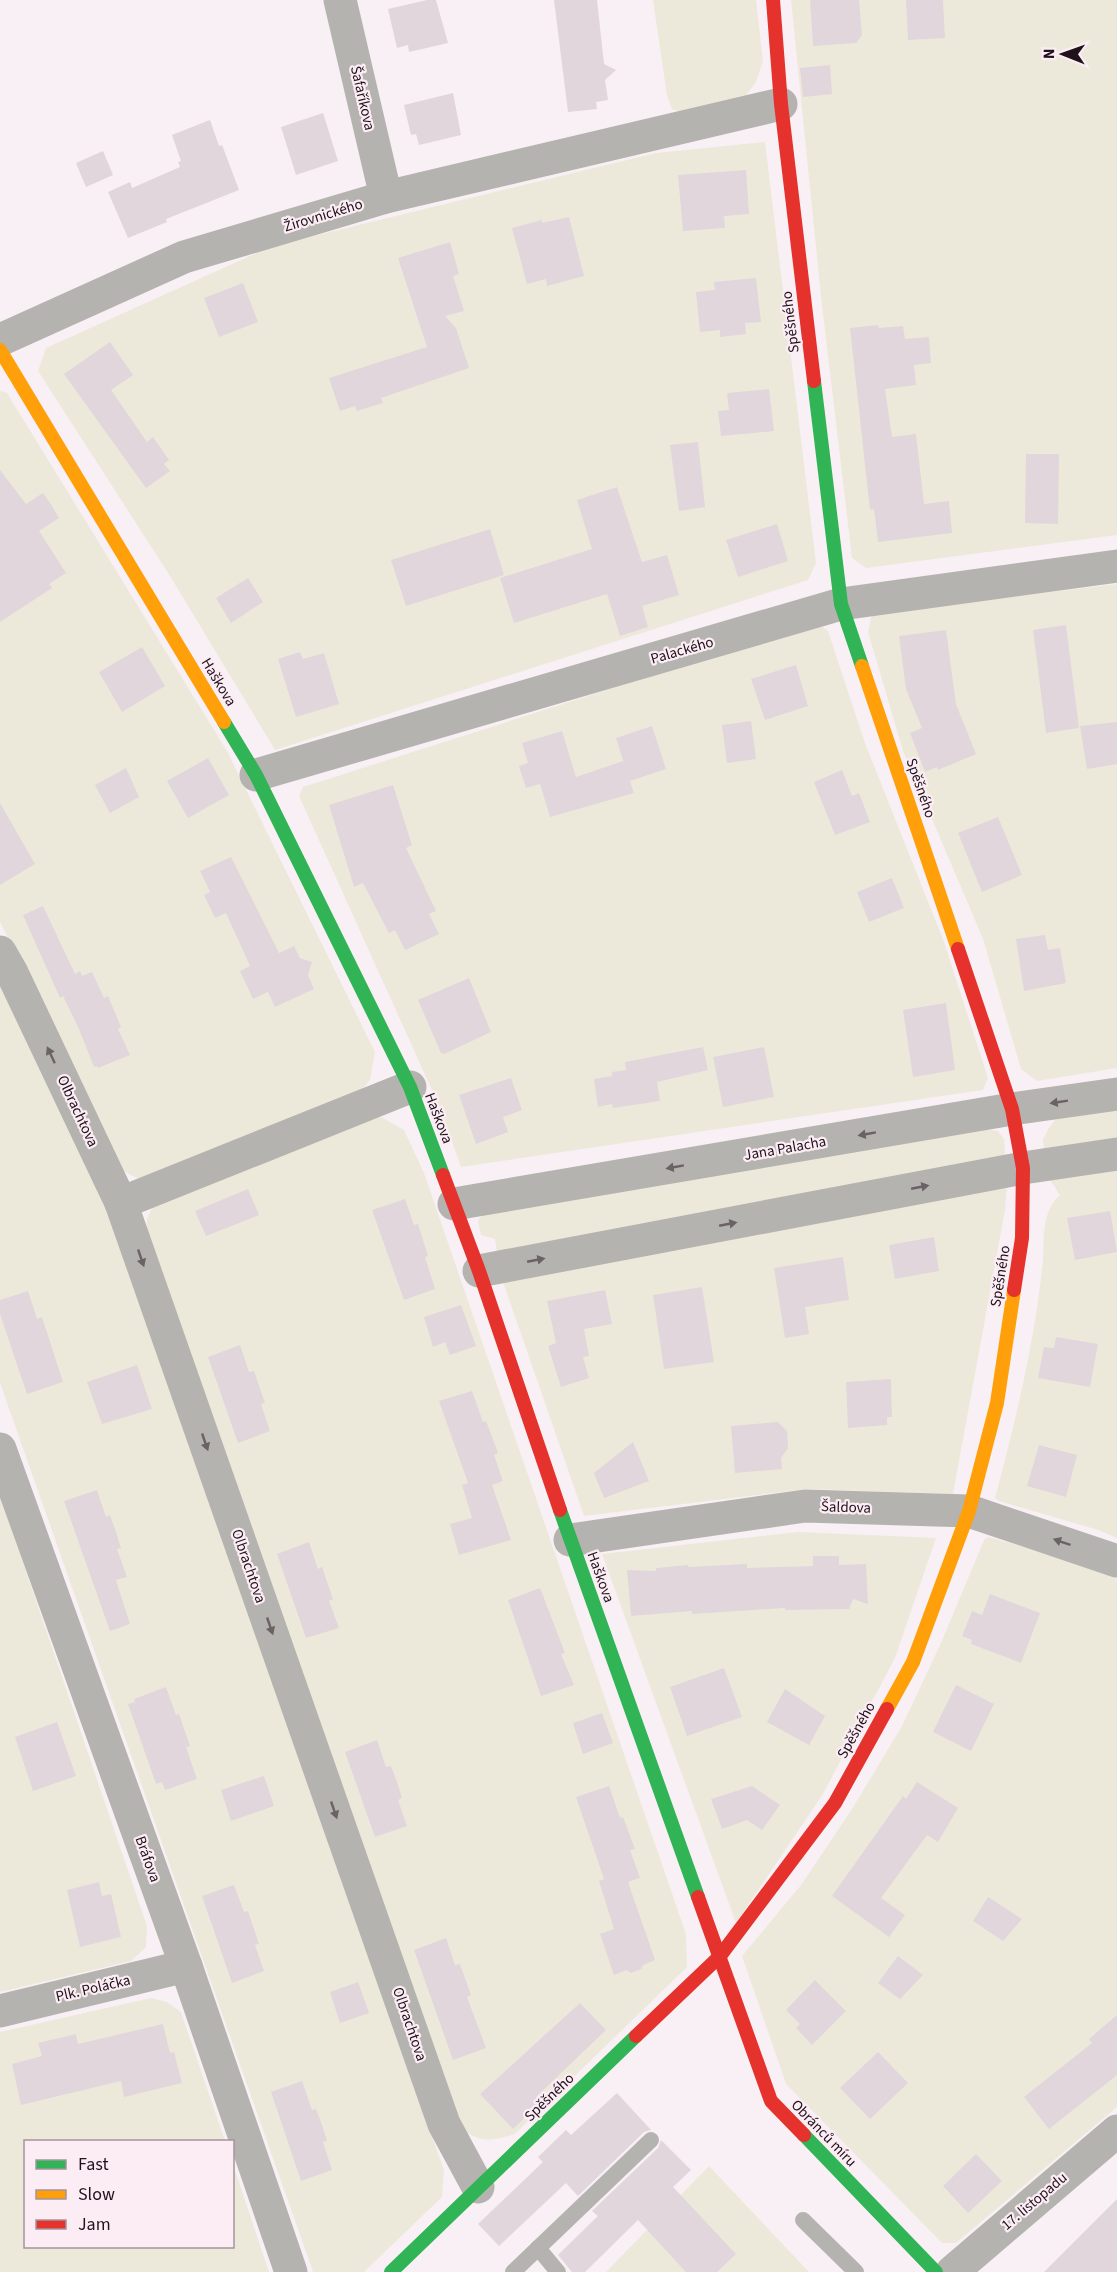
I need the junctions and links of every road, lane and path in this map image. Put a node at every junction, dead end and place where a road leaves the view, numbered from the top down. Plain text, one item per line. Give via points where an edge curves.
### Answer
1 (340, 0) edge
2 (773, 0) edge
3 (781, 104) junction
4 (386, 197) junction
5 (0, 340) edge
6 (0, 350) edge
7 (1117, 566) edge
8 (841, 604) junction
9 (256, 775) junction
10 (0, 952) edge
11 (410, 1087) junction
12 (1117, 1094) edge
13 (1012, 1109) junction
14 (1117, 1154) edge
15 (1023, 1168) junction
16 (121, 1203) junction
17 (454, 1204) junction
18 (479, 1271) junction
19 (0, 1449) edge
20 (969, 1511) junction
21 (570, 1540) junction
22 (1117, 1561) edge
23 (720, 1956) junction
24 (186, 1966) junction
25 (0, 2011) edge
26 (1117, 2131) edge
27 (651, 2140) dead end
28 (478, 2187) junction
29 (803, 2220) dead end
30 (538, 2248) junction
31 (291, 2272) edge
32 (391, 2272) edge
33 (513, 2272) edge
34 (558, 2272) edge
35 (856, 2272) edge
36 (936, 2272) edge
37 (952, 2272) edge

1 - 4 street, Šafaříkova
2 - 3 street, Spěšného
3 - 4 street, Žirovnického
3 - 8 street, Spěšného
4 - 5 street, Žirovnického via 184,257
6 - 9 street, Haškova
7 - 8 street, Palackého
8 - 9 street, Palackého
8 - 13 street, Spěšného
9 - 11 street, Haškova
16 -> 10 street, Olbrachtova
11 - 16 street
11 - 17 street, Haškova
12 -> 13 street, Jana Palacha
13 - 15 street, Spěšného
13 -> 17 street, Jana Palacha
14 - 15 street
18 -> 15 street
15 - 20 street, Spěšného via 1022,1238 997,1402
16 -> 28 street, Olbrachtova via 444,2124
17 - 18 street, Haškova
18 - 21 street, Haškova
19 - 24 street, Bráfova
20 - 21 street, Šaldova via 805,1506
22 -> 20 street, Šaldova
20 - 23 street, Spěšného via 913,1662 835,1803
21 - 23 street, Haškova
23 - 28 street, Spěšného
23 - 36 street, Obránců míru via 771,2101
24 - 25 street, Plk. Poláčka
24 - 31 street, Bráfova
26 - 37 street, 17. listopadu
27 - 30 lane
28 - 32 street, Spěšného
29 - 35 lane
30 - 33 lane
30 - 34 lane

